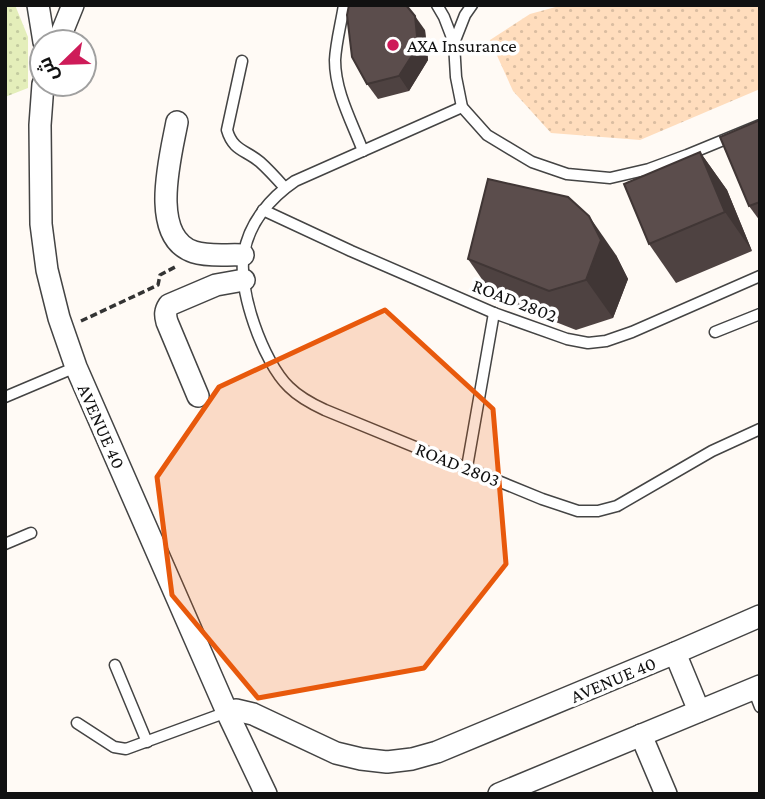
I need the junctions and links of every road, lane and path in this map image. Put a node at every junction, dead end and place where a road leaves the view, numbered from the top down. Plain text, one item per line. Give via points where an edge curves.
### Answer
1 (38, 5) edge
2 (73, 5) edge
3 (344, 5) edge
4 (437, 5) edge
5 (472, 5) edge
6 (42, 28) edge
7 (63, 28) edge
8 (454, 43) junction
9 (242, 61) dead end
10 (42, 98) edge
11 (46, 98) edge
12 (462, 107) junction
13 (177, 122) dead end
14 (40, 125) junction
15 (760, 125) edge
16 (363, 151) junction
17 (285, 188) junction
18 (263, 210) junction
19 (186, 248) junction
20 (243, 255) junction
21 (760, 276) edge
22 (244, 280) junction
23 (494, 313) junction
24 (760, 314) edge
25 (63, 330) junction
26 (715, 332) dead end
27 (76, 367) junction
28 (198, 396) dead end
29 (5, 397) edge
30 (760, 429) edge
31 (467, 467) junction
32 (31, 533) dead end
33 (5, 544) edge
34 (760, 616) edge
35 (675, 653) junction
36 (115, 665) dead end
37 (757, 694) edge
38 (699, 711) junction
39 (227, 712) junction
40 (77, 723) dead end
41 (641, 735) junction
42 (147, 742) junction
43 (266, 794) edge
44 (499, 794) edge
45 (666, 794) edge

1 - 6 street
2 - 7 street
3 - 16 lane via 335,62 338,86
4 - 8 lane
5 - 8 lane
8 - 12 lane
9 - 17 lane via 227,130 230,139
10 - 14 street, AVENUE 40
11 - 14 street, AVENUE 40
12 - 15 lane via 487,135 532,162 567,174 610,178 649,169
12 - 16 lane, ROAD 2803
13 - 19 street via 164,201 171,229
14 - 25 street, AVENUE 40 via 41,224
16 - 17 lane, ROAD 2803
17 - 18 lane, ROAD 2803
18 - 20 lane, ROAD 2803
18 - 23 lane, ROAD 2802
19 - 20 street via 197,253
19 - 25 path via 178,265 160,275 158,285
20 - 22 lane, ROAD 2803
21 - 23 lane, ROAD 2802 via 606,341 567,339
22 - 28 street via 208,288 166,310
22 - 31 lane, ROAD 2803 via 265,353 289,388 325,410
23 - 31 lane
24 - 26 lane
25 - 27 street, AVENUE 40
27 - 29 lane
27 - 39 street, AVENUE 40
30 - 31 lane, ROAD 2803 via 617,506 598,511 559,505
32 - 33 lane
34 - 35 street, AVENUE 40
35 - 38 street
35 - 39 street, AVENUE 40 via 412,759 387,762 336,753 244,711
36 - 42 lane
37 - 38 street
38 - 41 street
39 - 42 lane
39 - 43 street, AVENUE 40
40 - 42 lane via 120,749
41 - 44 street
41 - 45 street

